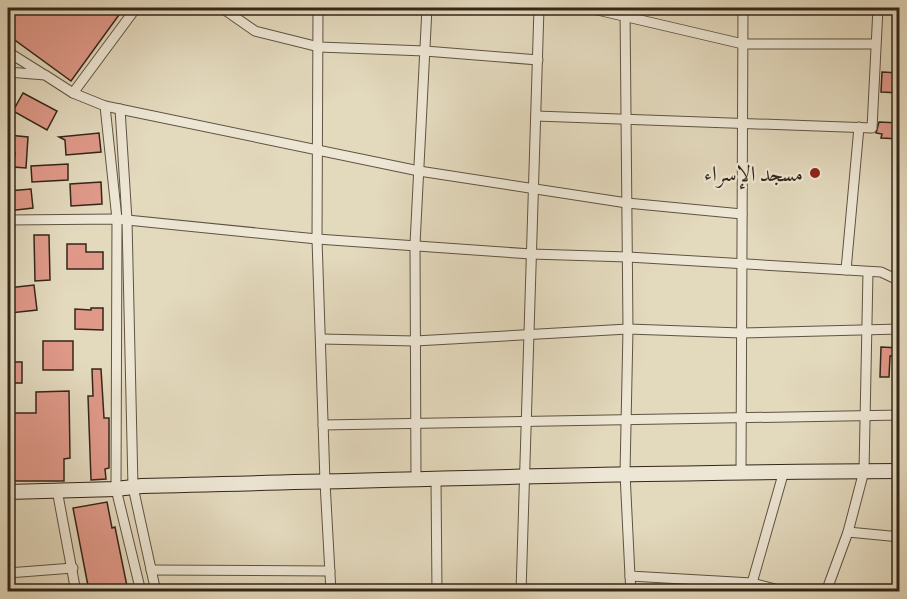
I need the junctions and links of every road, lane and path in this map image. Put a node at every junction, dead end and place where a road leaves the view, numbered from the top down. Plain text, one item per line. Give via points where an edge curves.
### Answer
1 (126, 8) edge
2 (135, 8) edge
3 (222, 8) edge
4 (318, 8) edge
5 (427, 8) edge
6 (539, 8) edge
7 (589, 8) edge
8 (743, 8) edge
9 (878, 8) edge
10 (625, 12) edge
11 (123, 24) junction
12 (743, 44) junction
13 (874, 44) junction
14 (319, 47) junction
15 (425, 51) junction
16 (8, 52) edge
17 (538, 60) junction
18 (8, 72) edge
19 (45, 75) junction
20 (73, 93) junction
21 (105, 106) junction
22 (120, 109) junction
23 (536, 116) junction
24 (626, 118) junction
25 (742, 123) junction
26 (859, 127) junction
27 (317, 151) junction
28 (419, 171) junction
29 (533, 189) junction
30 (627, 203) junction
31 (742, 214) junction
32 (122, 219) junction
33 (8, 220) edge
34 (317, 238) junction
35 (415, 244) junction
36 (531, 254) junction
37 (628, 257) junction
38 (742, 264) junction
39 (846, 270) junction
40 (868, 272) junction
41 (900, 280) edge
42 (628, 329) junction
43 (900, 329) edge
44 (867, 330) junction
45 (741, 333) junction
46 (529, 336) junction
47 (321, 339) junction
48 (415, 341) junction
49 (900, 415) edge
50 (865, 416) junction
51 (741, 418) junction
52 (626, 420) junction
53 (526, 421) junction
54 (416, 422) junction
55 (323, 424) junction
56 (784, 471) junction
57 (864, 471) junction
58 (900, 471) edge
59 (625, 473) junction
60 (741, 474) junction
61 (524, 477) junction
62 (417, 479) junction
63 (436, 479) junction
64 (325, 482) junction
65 (133, 487) junction
66 (116, 489) junction
67 (57, 490) junction
68 (8, 492) edge
69 (848, 532) junction
70 (900, 537) edge
71 (73, 568) junction
72 (151, 570) junction
73 (330, 571) junction
74 (8, 573) edge
75 (630, 576) junction
76 (752, 587) edge
77 (76, 591) edge
78 (141, 591) edge
79 (156, 591) edge
80 (331, 591) edge
81 (437, 591) edge
82 (520, 591) edge
83 (631, 591) edge
84 (787, 591) edge
85 (826, 591) edge

1 - 11 street
2 - 11 street
3 - 14 street via 255,31
4 - 14 street
5 - 15 street
6 - 17 street
7 - 10 street
8 - 12 street
9 - 13 street
10 - 12 street
10 - 24 street
11 - 20 street
12 - 13 street
12 - 25 street
13 - 26 street via 872,128
14 - 15 street
14 - 27 street
15 - 17 street
15 - 28 street
16 - 19 street
17 - 23 street
18 - 19 street
19 - 20 street
20 - 21 street
21 - 22 street
21 - 32 street
22 - 27 street
22 - 32 street
23 - 24 street
23 - 29 street
24 - 25 street
24 - 30 street
25 - 26 street
25 - 31 street
26 - 39 street
27 - 28 street
27 - 34 street
28 - 29 street
28 - 35 street
29 - 30 street
29 - 36 street
30 - 31 street
30 - 37 street
31 - 38 street
32 - 33 street
32 - 34 street
32 - 65 street
32 - 66 street
34 - 35 street
34 - 47 street
35 - 36 street
35 - 48 street
36 - 37 street
36 - 46 street
37 - 38 street
37 - 42 street
38 - 39 street
38 - 45 street
39 - 40 street
40 - 41 street via 881,272
40 - 44 street
42 - 45 street
42 - 46 street
42 - 52 street
43 - 44 street
44 - 45 street
44 - 50 street
45 - 51 street
46 - 48 street
46 - 53 street
47 - 48 street
47 - 55 street
48 - 54 street
49 - 50 street
50 - 51 street
50 - 57 street
51 - 52 street
51 - 60 street
52 - 53 street
52 - 59 street
53 - 54 street
53 - 61 street
54 - 55 street
54 - 62 street
55 - 64 street
56 - 57 street
56 - 60 street
56 - 76 street
57 - 58 street
57 - 69 street
59 - 60 street
59 - 61 street
59 - 75 street
61 - 63 street
61 - 82 street
62 - 63 street
62 - 64 street
63 - 81 street
64 - 65 street
64 - 73 street
65 - 66 street
65 - 72 street
66 - 67 street
66 - 78 street
67 - 68 street
67 - 71 street
69 - 70 street
69 - 85 street
71 - 74 street
71 - 77 street
72 - 73 street
72 - 79 street
73 - 80 street
75 - 76 street
75 - 83 street
76 - 84 street

